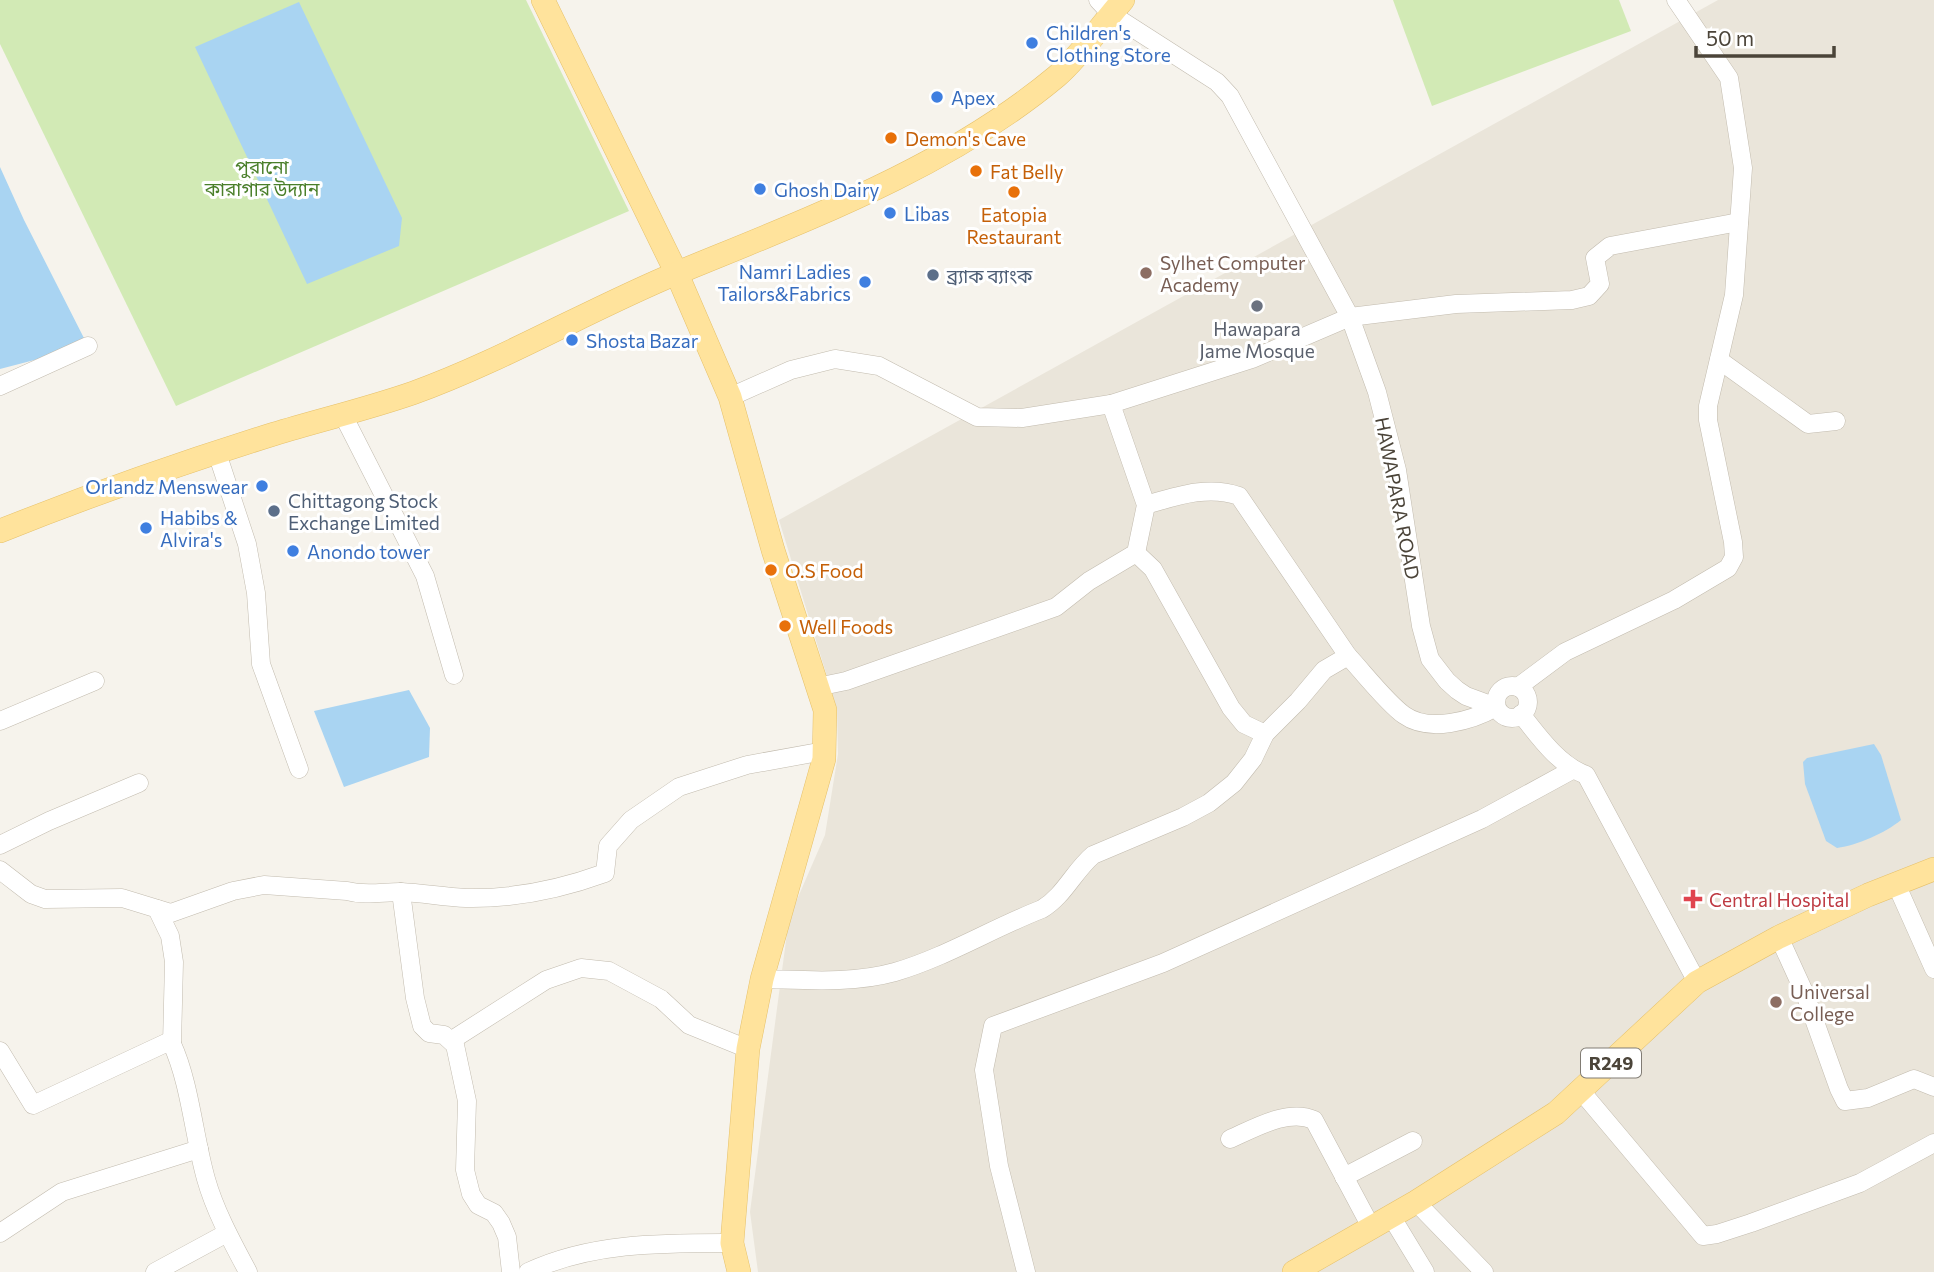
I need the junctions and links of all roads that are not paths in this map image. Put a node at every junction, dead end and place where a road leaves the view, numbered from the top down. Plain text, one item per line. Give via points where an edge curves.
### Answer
1 (543, 0) edge
2 (1676, 0) edge
3 (1111, 5) edge
4 (1739, 222) junction
5 (677, 274) junction
6 (1350, 317) junction
7 (88, 346) dead end
8 (1719, 359) junction
9 (0, 386) edge
10 (730, 397) junction
11 (1111, 404) junction
12 (343, 415) junction
13 (1836, 421) dead end
14 (217, 453) junction
15 (1146, 505) junction
16 (0, 531) edge
17 (1136, 553) junction
18 (1348, 656) junction
19 (454, 676) dead end
20 (95, 681) dead end
21 (817, 687) junction
22 (1518, 687) junction
23 (1496, 707) junction
24 (1521, 714) junction
25 (0, 721) edge
26 (1265, 734) junction
27 (824, 751) junction
28 (299, 769) dead end
29 (1572, 770) junction
30 (139, 783) dead end
31 (0, 845) edge
32 (1934, 869) edge
33 (0, 870) edge
34 (1897, 886) junction
35 (401, 892) junction
36 (157, 909) junction
37 (1779, 937) junction
38 (1934, 970) edge
39 (762, 979) junction
40 (1697, 982) junction
41 (452, 1040) junction
42 (172, 1044) junction
43 (748, 1049) junction
44 (0, 1051) edge
45 (1934, 1087) edge
46 (1581, 1091) junction
47 (1230, 1139) dead end
48 (1413, 1141) dead end
49 (1934, 1143) edge
50 (199, 1149) junction
51 (1345, 1177) junction
52 (1416, 1202) junction
53 (1391, 1216) junction
54 (1370, 1227) junction
55 (0, 1233) edge
56 (228, 1233) junction
57 (732, 1243) junction
58 (155, 1272) edge
59 (248, 1272) edge
60 (511, 1272) edge
61 (528, 1272) edge
62 (739, 1272) edge
63 (1026, 1272) edge
64 (1294, 1272) edge
65 (1424, 1272) edge
66 (1484, 1272) edge

1 - 5 main road
2 - 4 street via 1729,78 1743,168
3 - 5 main road via 1059,74 956,148 826,211
3 - 6 street, HAWAPARA ROAD via 1230,96
4 - 6 street via 1610,246 1595,258 1600,284 1589,296 1456,304
4 - 8 street via 1734,295
5 - 10 main road
5 - 12 main road via 482,364
6 - 11 street via 1252,359
6 - 23 street, HAWAPARA ROAD via 1377,392 1397,470 1430,659 1466,696
7 - 9 street
8 - 13 street via 1808,424
8 - 22 street via 1708,421 1733,542 1731,564 1674,600 1565,652
10 - 11 street via 791,370 835,359 879,366 977,417 1023,418
10 - 21 main road
11 - 15 street
12 - 14 main road
12 - 19 street via 425,576
14 - 16 main road
14 - 28 street via 247,544 261,664
15 - 17 street
15 - 18 street via 1189,493 1223,491 1239,496
17 - 21 street via 1056,607 883,669
17 - 26 street via 1153,569 1231,708 1244,724
18 - 23 street via 1405,716 1445,724
18 - 26 street via 1324,670
20 - 25 street
21 - 27 main road via 825,710
22 - 23 street via 1498,692
22 - 24 street via 1528,702
23 - 24 street via 1512,718
24 - 29 street
26 - 39 street via 1234,783 1183,817 1093,855 1054,902 1042,909 893,972 832,981
27 - 35 street via 747,765 679,787 631,820 608,846 605,873 581,882 522,895 468,898
27 - 39 main road
29 - 40 street via 1586,775
29 - 63 street via 1482,819 1163,963 993,1026 984,1070 999,1166
30 - 31 street
32 - 34 main road, R249
33 - 36 street via 45,899 122,898
34 - 37 main road, R249
34 - 38 street
35 - 36 street via 359,895 264,885 171,913
35 - 41 street via 422,1026
36 - 42 street via 170,936 174,962
37 - 40 main road, R249
37 - 45 street via 1843,1100 1868,1098 1914,1079
39 - 43 main road
40 - 46 main road, R249
41 - 43 street via 546,980 581,968 609,971 661,999 689,1025
41 - 60 street via 467,1101 466,1170 471,1194 501,1223
42 - 44 street via 167,1042 33,1105
42 - 50 street
43 - 57 main road
46 - 49 street via 1703,1236 1860,1183
46 - 52 main road, R249 via 1556,1113
47 - 51 street via 1261,1125 1306,1116 1317,1123
48 - 51 street
50 - 55 street via 62,1192
50 - 56 street via 206,1181
51 - 54 street
52 - 53 main road, R249
52 - 66 street
53 - 54 main road, R249
53 - 65 street
54 - 64 main road, R249
56 - 58 street
56 - 59 street
57 - 61 street via 588,1251
57 - 62 main road

